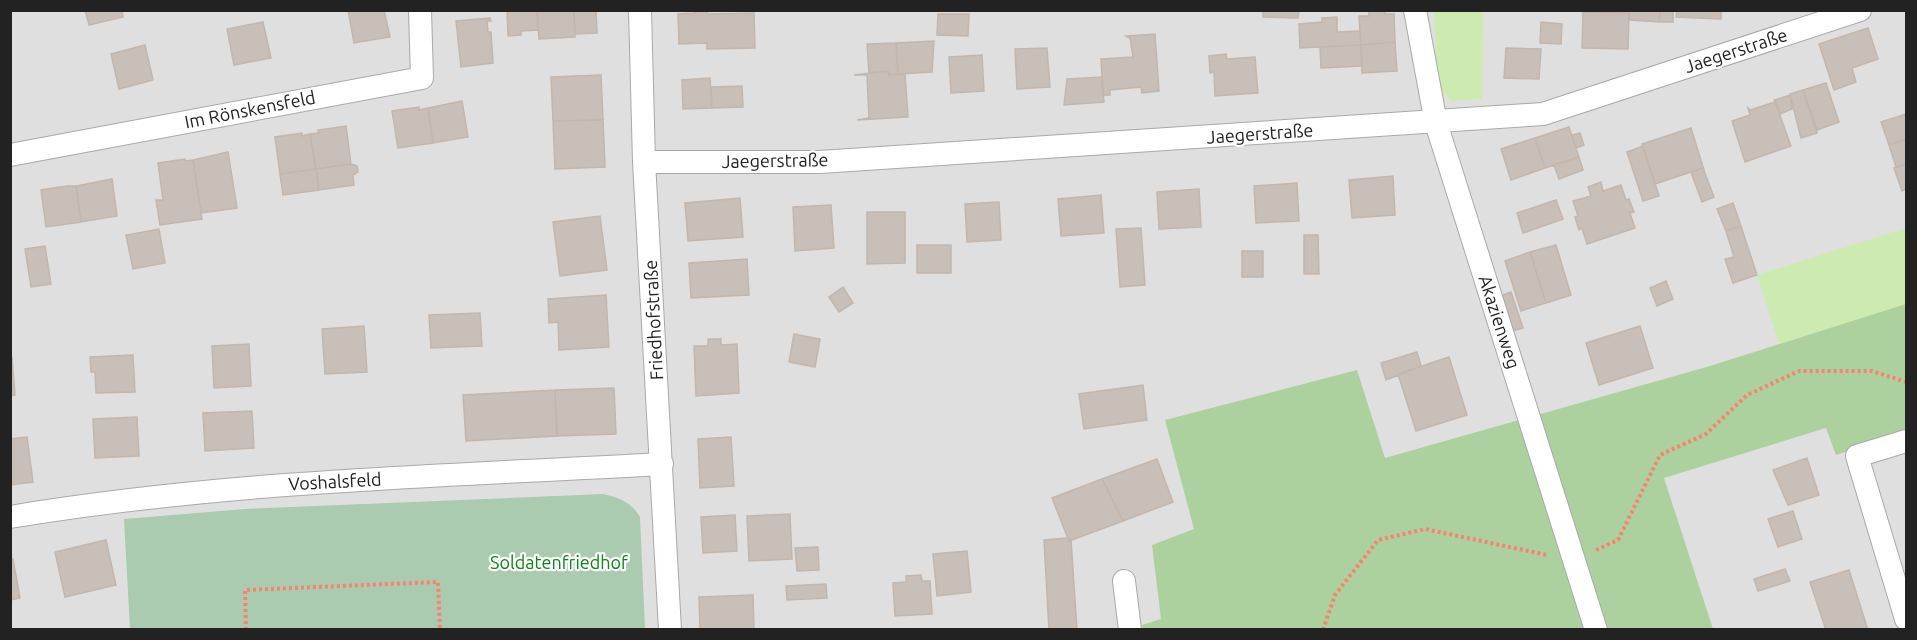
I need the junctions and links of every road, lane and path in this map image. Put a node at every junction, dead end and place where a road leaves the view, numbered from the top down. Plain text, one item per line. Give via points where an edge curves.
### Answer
1 (420, 10) edge
2 (639, 10) edge
3 (1415, 10) edge
4 (1860, 10) edge
5 (1436, 123) junction
6 (10, 155) edge
7 (644, 162) junction
8 (1906, 382) edge
9 (1906, 441) edge
10 (662, 464) junction
11 (10, 517) edge
12 (1574, 561) junction
13 (1124, 581) dead end
14 (1906, 619) edge
15 (246, 630) edge
16 (440, 630) edge
17 (670, 630) edge
18 (1130, 630) edge
19 (1323, 630) edge
20 (1596, 630) edge

1 - 6 street, Im Rönskensfeld via 422,78
2 - 7 street, Friedhofstraße
3 - 5 street, Akazienweg
4 - 5 street, Jaegerstraße via 1543,114
5 - 7 street, Jaegerstraße via 820,162
5 - 12 street, Akazienweg
7 - 10 street, Friedhofstraße
8 - 12 path via 1872,371 1798,371 1747,395 1706,434 1660,455 1618,540
9 - 14 street via 1857,456
10 - 11 street, Voshalsfeld via 242,488
10 - 17 street, Friedhofstraße
12 - 19 path via 1425,529 1378,540 1335,595
12 - 20 street, Akazienweg
13 - 18 street
15 - 16 path via 244,590 438,582

